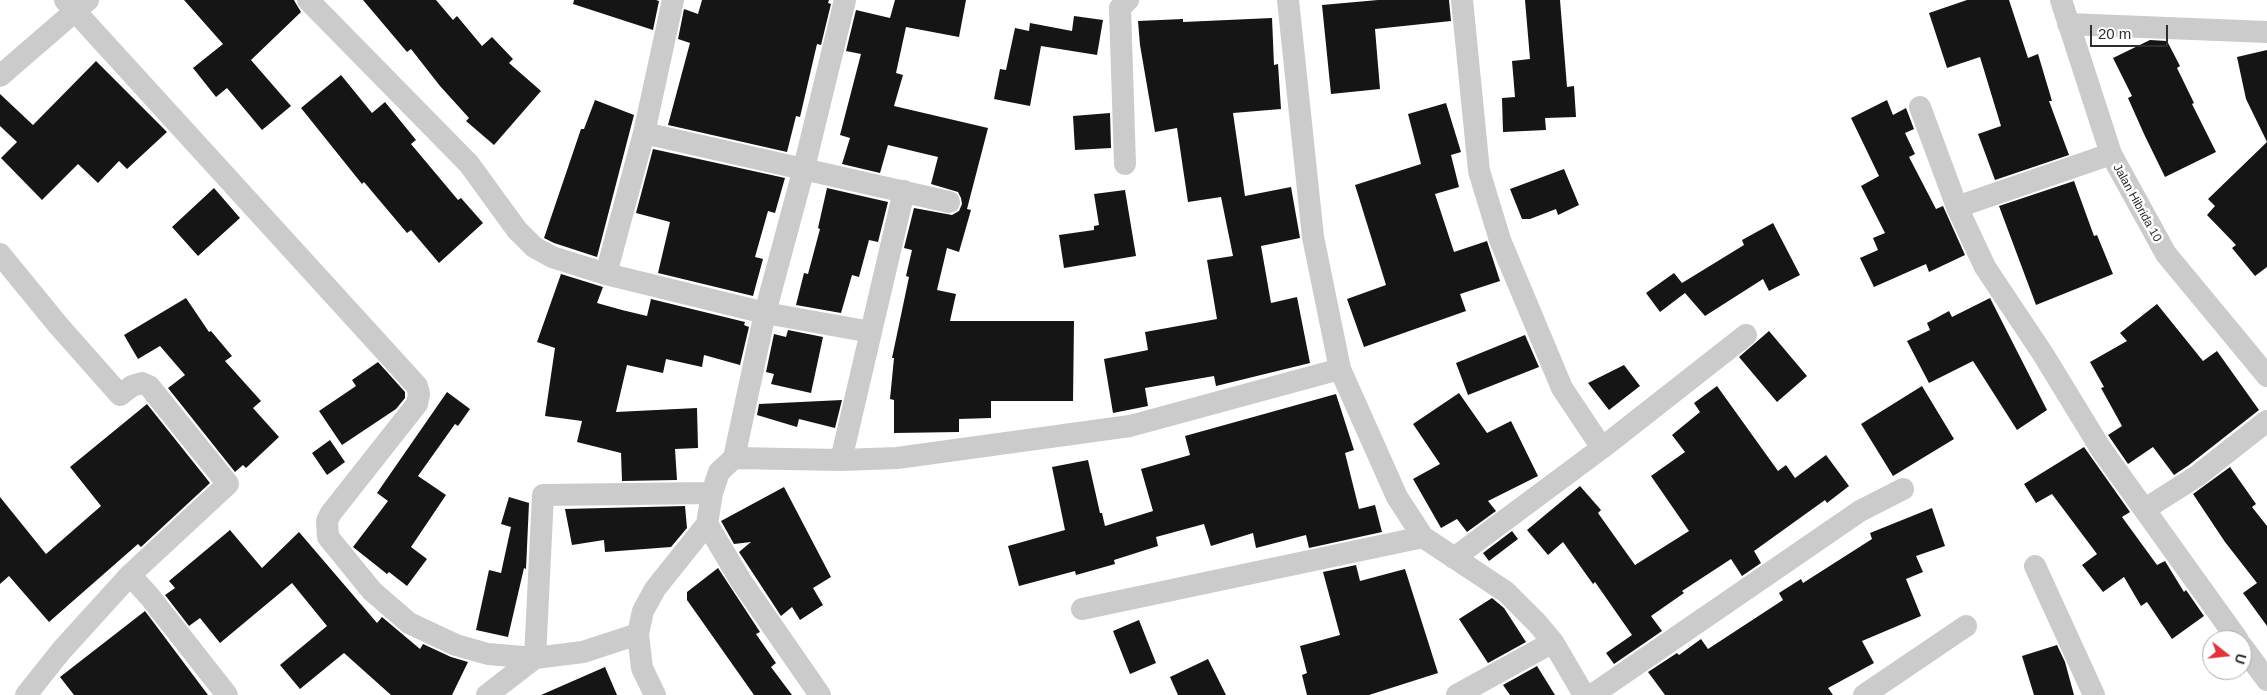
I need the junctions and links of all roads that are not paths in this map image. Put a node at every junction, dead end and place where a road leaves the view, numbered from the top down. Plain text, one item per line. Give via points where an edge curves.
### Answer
1 (308, 0) edge
2 (673, 0) edge
3 (845, 0) edge
4 (1128, 0) edge
5 (1288, 0) edge
6 (1462, 0) edge
7 (2061, 0) edge
8 (76, 4) edge
9 (2068, 24) junction
10 (2267, 32) edge
11 (0, 76) edge
12 (1920, 107) dead end
13 (644, 133) junction
14 (2111, 154) junction
15 (1125, 164) dead end
16 (804, 168) junction
17 (904, 191) junction
18 (949, 202) dead end
19 (1957, 207) junction
20 (0, 254) edge
21 (606, 274) junction
22 (765, 312) junction
23 (870, 332) junction
24 (1746, 335) dead end
25 (1340, 369) junction
26 (2267, 376) edge
27 (2267, 421) edge
28 (1602, 448) junction
29 (734, 458) junction
30 (841, 460) junction
31 (1903, 489) dead end
32 (712, 493) junction
33 (2146, 510) junction
34 (707, 524) junction
35 (1423, 537) junction
36 (1454, 558) junction
37 (2034, 566) dead end
38 (130, 575) junction
39 (1082, 609) dead end
40 (1966, 626) dead end
41 (2231, 630) edge
42 (638, 634) junction
43 (1553, 642) junction
44 (535, 658) junction
45 (2252, 660) edge
46 (2267, 680) edge
47 (28, 694) edge
48 (227, 695) edge
49 (487, 695) edge
50 (655, 695) edge
51 (820, 695) edge
52 (1457, 695) edge
53 (1584, 695) edge
54 (1592, 695) edge
55 (1864, 695) edge
56 (2094, 695) edge

1 - 21 street via 469,164 517,230 534,247 552,257
2 - 13 street
3 - 16 street
4 - 15 street via 1120,8
5 - 25 street via 1313,238
6 - 28 street via 1479,171 1500,240 1562,388
7 - 9 street, Jalan Hibrida 10
8 - 11 street
8 - 44 street via 417,386 417,404 331,514 326,529 328,537 372,591 409,623 456,645 488,654
9 - 10 street
9 - 14 street, Jalan Hibrida 10
12 - 19 street
13 - 16 street
13 - 21 street
14 - 19 street
14 - 26 street, Jalan Hibrida 10 via 2166,254
16 - 17 street
16 - 22 street
17 - 18 street
17 - 23 street
19 - 33 street via 1986,267 2101,449
20 - 38 street via 120,395 132,386 142,383 149,386 228,484
21 - 22 street
22 - 23 street
22 - 29 street
23 - 30 street
24 - 28 street
25 - 30 street via 1130,426 897,458
25 - 35 street via 1397,497
27 - 33 street via 2197,476
28 - 36 street
29 - 30 street
29 - 32 street via 719,472
31 - 54 street via 1860,511
32 - 34 street
32 - 44 street via 543,495
33 - 41 street
34 - 42 street via 655,589 643,611
34 - 51 street via 741,581
35 - 36 street
35 - 39 street
36 - 43 street via 1506,592
37 - 56 street
38 - 47 street via 61,651
38 - 48 street
40 - 55 street
42 - 44 street via 583,652
42 - 50 street via 642,668
43 - 52 street
43 - 53 street
44 - 49 street
45 - 46 street

